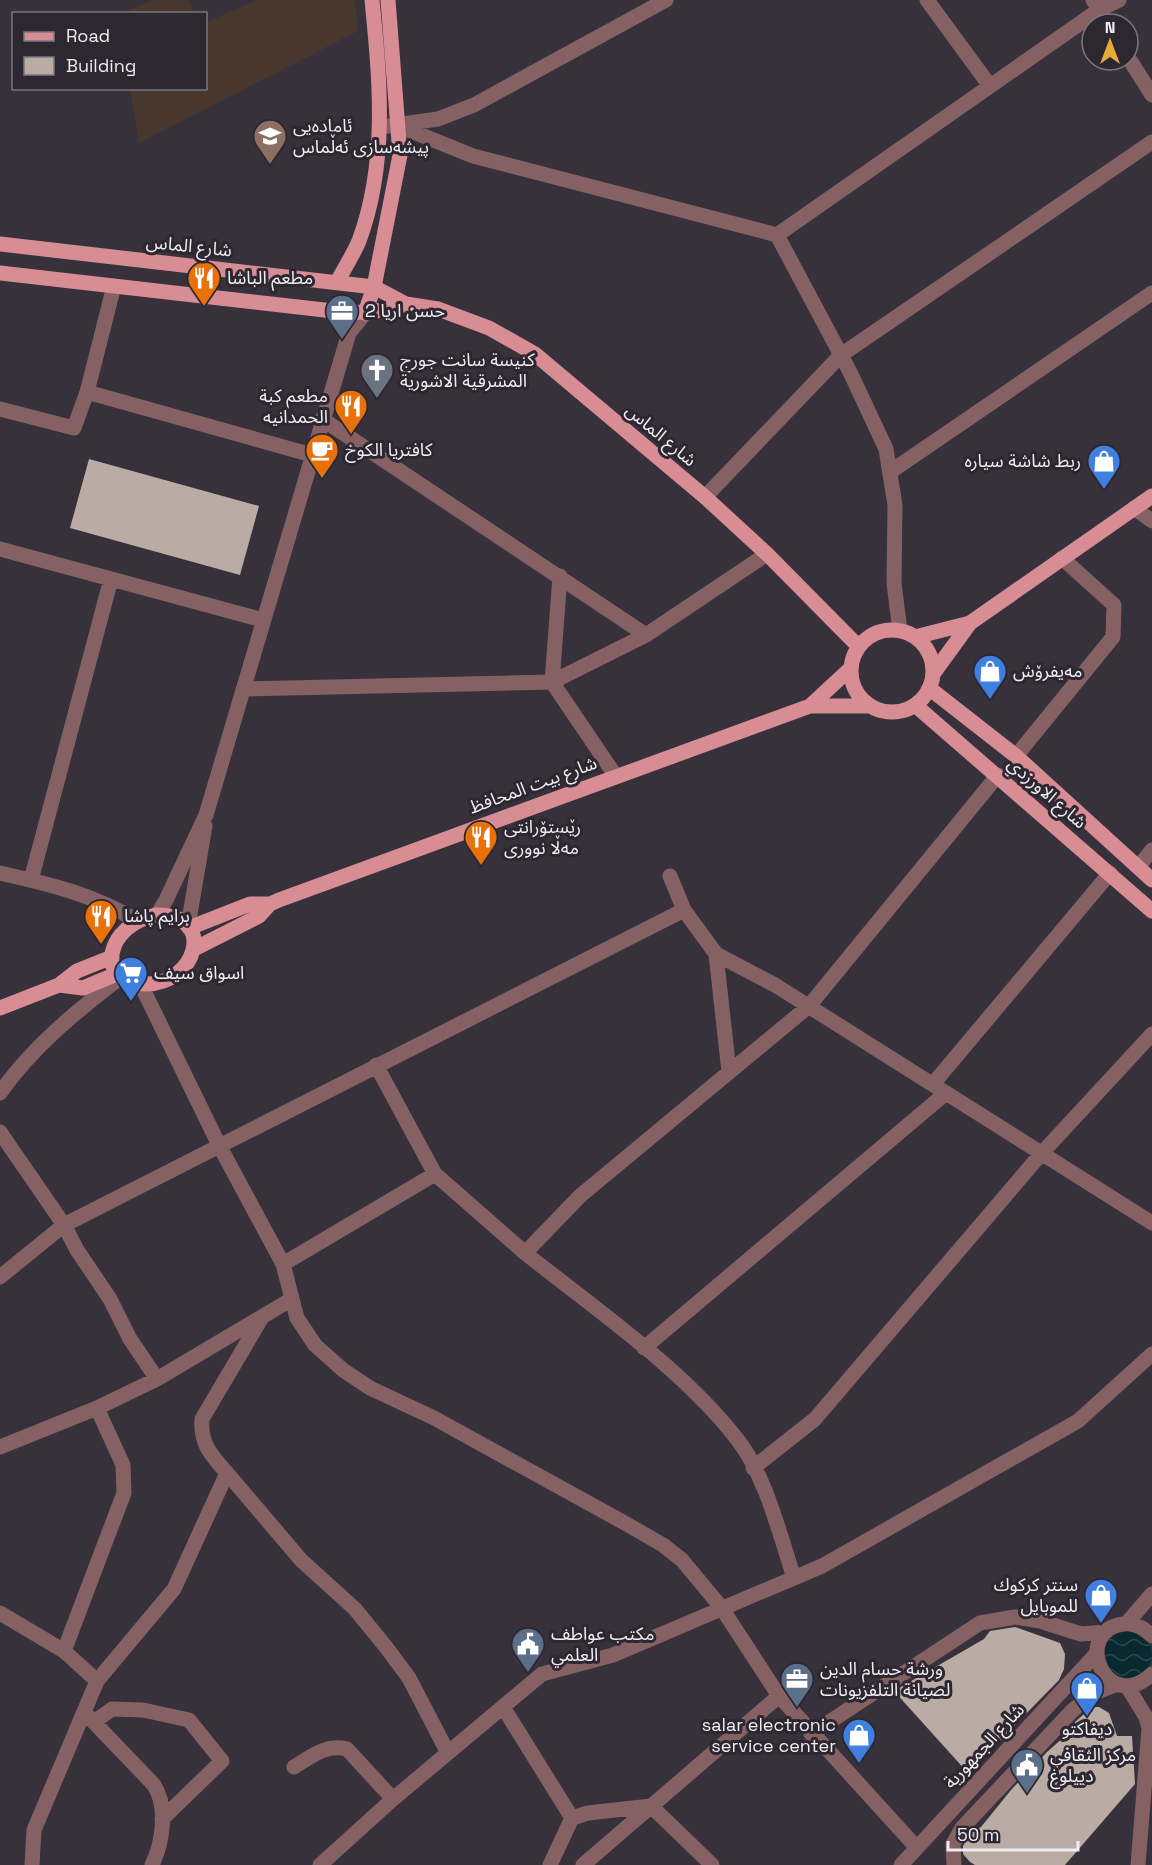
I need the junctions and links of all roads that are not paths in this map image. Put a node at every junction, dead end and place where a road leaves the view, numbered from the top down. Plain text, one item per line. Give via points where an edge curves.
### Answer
1 (372, 0) edge
2 (388, 0) edge
3 (666, 0) edge
4 (927, 0) edge
5 (1119, 0) edge
6 (1096, 5) edge
7 (1137, 72) edge
8 (990, 87) junction
9 (1152, 95) edge
10 (399, 126) junction
11 (381, 127) junction
12 (1152, 142) edge
13 (777, 235) junction
14 (0, 244) edge
15 (0, 273) edge
16 (337, 282) junction
17 (114, 286) junction
18 (374, 287) junction
19 (1152, 293) edge
20 (406, 304) junction
21 (365, 313) junction
22 (841, 354) junction
23 (87, 392) junction
24 (0, 409) edge
25 (322, 419) junction
26 (312, 455) junction
27 (890, 472) junction
28 (1152, 496) edge
29 (705, 497) junction
30 (1134, 508) junction
31 (1152, 521) edge
32 (0, 549) edge
33 (766, 554) junction
34 (1062, 558) junction
35 (560, 576) junction
36 (111, 579) junction
37 (264, 620) junction
38 (970, 623) junction
39 (900, 631) junction
40 (646, 635) junction
41 (915, 637) junction
42 (859, 647) junction
43 (851, 668) junction
44 (931, 681) junction
45 (552, 682) junction
46 (243, 689) junction
47 (915, 705) junction
48 (810, 706) junction
49 (871, 706) junction
50 (1016, 756) junction
51 (615, 775) junction
52 (998, 776) junction
53 (206, 814) junction
54 (1152, 850) edge
55 (1138, 867) junction
56 (0, 873) edge
57 (1110, 873) junction
58 (670, 876) dead end
59 (31, 880) junction
60 (1152, 880) edge
61 (270, 904) junction
62 (684, 910) junction
63 (1152, 911) edge
64 (157, 915) junction
65 (137, 921) junction
66 (188, 927) junction
67 (194, 949) junction
68 (716, 954) junction
69 (112, 957) junction
70 (120, 975) junction
71 (140, 983) junction
72 (59, 985) junction
73 (809, 1006) junction
74 (0, 1008) edge
75 (1152, 1034) edge
76 (376, 1065) junction
77 (729, 1072) junction
78 (939, 1088) junction
79 (0, 1093) edge
80 (0, 1132) edge
81 (219, 1145) junction
82 (1041, 1154) junction
83 (435, 1174) junction
84 (1152, 1223) edge
85 (64, 1225) junction
86 (525, 1253) junction
87 (283, 1264) junction
88 (0, 1277) edge
89 (292, 1299) junction
90 (262, 1317) junction
91 (644, 1348) junction
92 (1152, 1354) edge
93 (157, 1379) junction
94 (97, 1408) junction
95 (0, 1447) edge
96 (753, 1468) junction
97 (227, 1473) junction
98 (794, 1578) junction
99 (1152, 1594) edge
100 (721, 1607) junction
101 (0, 1613) edge
102 (1127, 1623) junction
103 (1106, 1632) junction
104 (1152, 1636) edge
105 (64, 1651) junction
106 (1096, 1654) junction
107 (1152, 1674) edge
108 (98, 1681) junction
109 (1122, 1685) junction
110 (779, 1696) junction
111 (503, 1707) junction
112 (89, 1717) junction
113 (811, 1734) junction
114 (448, 1753) junction
115 (294, 1767) dead end
116 (393, 1799) junction
117 (651, 1806) junction
118 (572, 1818) junction
119 (162, 1820) junction
120 (917, 1848) junction
121 (32, 1865) edge
122 (152, 1865) edge
123 (320, 1865) edge
124 (550, 1865) edge
125 (583, 1865) edge
126 (712, 1865) edge
127 (901, 1865) edge
128 (954, 1865) edge
129 (1138, 1865) edge

1 - 11 main road
2 - 10 main road
3 - 10 street via 474,105 438,119
4 - 8 street
5 - 6 street
6 - 8 street
7 - 9 street
8 - 13 street
10 - 11 street
10 - 13 street via 473,156
10 - 18 main road via 398,171
11 - 16 main road via 378,170 358,242
12 - 22 street
13 - 22 street
14 - 16 main road, شارع الماس
15 - 17 main road, شارع الماس
16 - 18 main road, شارع الماس
17 - 21 main road, شارع الماس
17 - 23 street
18 - 20 main road, شارع الماس
18 - 21 main road
19 - 27 street
20 - 21 main road, شارع الماس
20 - 29 main road, شارع الماس via 438,309 512,339 557,371
21 - 25 street via 349,333
22 - 27 street via 886,449
22 - 29 street
23 - 24 street via 74,428
23 - 26 street
25 - 26 street
25 - 35 street
26 - 37 street
27 - 39 street
28 - 30 main road
29 - 33 main road, شارع الماس
30 - 31 street
30 - 34 main road
32 - 36 street
33 - 40 street
33 - 42 main road, شارع الماس
34 - 38 main road
34 - 50 street via 1114,605 1113,637
35 - 40 street
35 - 45 street
36 - 37 street
36 - 59 street
37 - 46 street
38 - 41 main road
38 - 44 main road
39 - 41 main road
39 - 42 main road via 873,635
40 - 45 street
41 - 44 main road via 931,657
42 - 43 main road
43 - 48 main road, شارع بيت المحافظ
43 - 49 main road via 855,690
44 - 47 main road
44 - 50 main road, شارع الاورزدي
45 - 46 street
45 - 51 street
46 - 53 street
47 - 49 main road via 893,712
47 - 52 main road, شارع الاورزدي
48 - 49 main road, شارع بيت المحافظ
48 - 51 main road, شارع بيت المحافظ
50 - 55 main road, شارع الاورزدي
51 - 61 main road, شارع بيت المحافظ
52 - 57 main road, شارع الاورزدي
52 - 73 street
53 - 64 street
53 - 66 street
54 - 55 street
55 - 60 main road, شارع الاورزدي
56 - 59 street
57 - 63 main road, شارع الاورزدي
57 - 78 street
58 - 62 street
59 - 65 street via 97,899
61 - 66 main road, شارع بيت المحافظ via 244,906
61 - 67 main road, شارع بيت المحافظ via 259,916
62 - 68 street
62 - 76 street
64 - 65 main road
64 - 66 main road via 176,918
65 - 69 main road via 118,936
66 - 67 main road
67 - 71 main road, شارع بيت المحافظ via 189,963 174,976 155,983
68 - 73 street
68 - 77 street
69 - 70 main road
69 - 72 main road via 77,971
70 - 71 main road
70 - 72 main road via 83,988
70 - 79 street via 34,1051
71 - 81 street
72 - 74 main road
73 - 77 street
73 - 78 street
75 - 82 street
76 - 81 street
76 - 83 street
77 - 86 street via 580,1196
78 - 82 street
78 - 91 street
80 - 85 street
81 - 85 street
81 - 87 street
82 - 84 street
82 - 96 street via 815,1419
83 - 86 street
83 - 87 street
85 - 88 street
85 - 93 street
86 - 91 street
87 - 89 street
89 - 90 street
89 - 100 street via 297,1318 315,1345 344,1370 370,1388 435,1418 663,1545 682,1560
90 - 93 street
90 - 97 street via 202,1419 205,1447
91 - 96 street via 738,1440
92 - 98 street via 1078,1420 822,1566
93 - 94 street
94 - 95 street
94 - 105 street via 123,1465 124,1493
96 - 98 street via 766,1493
97 - 108 street via 174,1589
97 - 114 street via 301,1560 355,1609 380,1640 409,1678
98 - 100 street
99 - 102 street
100 - 110 street
100 - 111 street via 613,1655 542,1674
101 - 105 street
102 - 103 street
102 - 104 street
103 - 106 street, شارع الجمهورية
103 - 113 street via 1081,1634 1015,1617 980,1623
105 - 108 street
106 - 109 street via 1101,1672
106 - 120 street, شارع الجمهورية
107 - 109 street via 1137,1685
108 - 112 street
109 - 128 street via 1092,1694 1072,1711 962,1828 953,1844
109 - 129 street via 1146,1717 1149,1728
110 - 113 street
110 - 117 street
111 - 114 street
111 - 118 street
112 - 119 street via 157,1791
112 - 119 street via 112,1709 143,1710 189,1720 222,1761
112 - 121 street via 34,1830
113 - 120 street
114 - 116 street
115 - 116 street via 323,1750 347,1749
116 - 123 street
117 - 118 street
117 - 125 street
117 - 126 street
118 - 124 street
119 - 122 street
120 - 127 street, شارع الجمهورية

